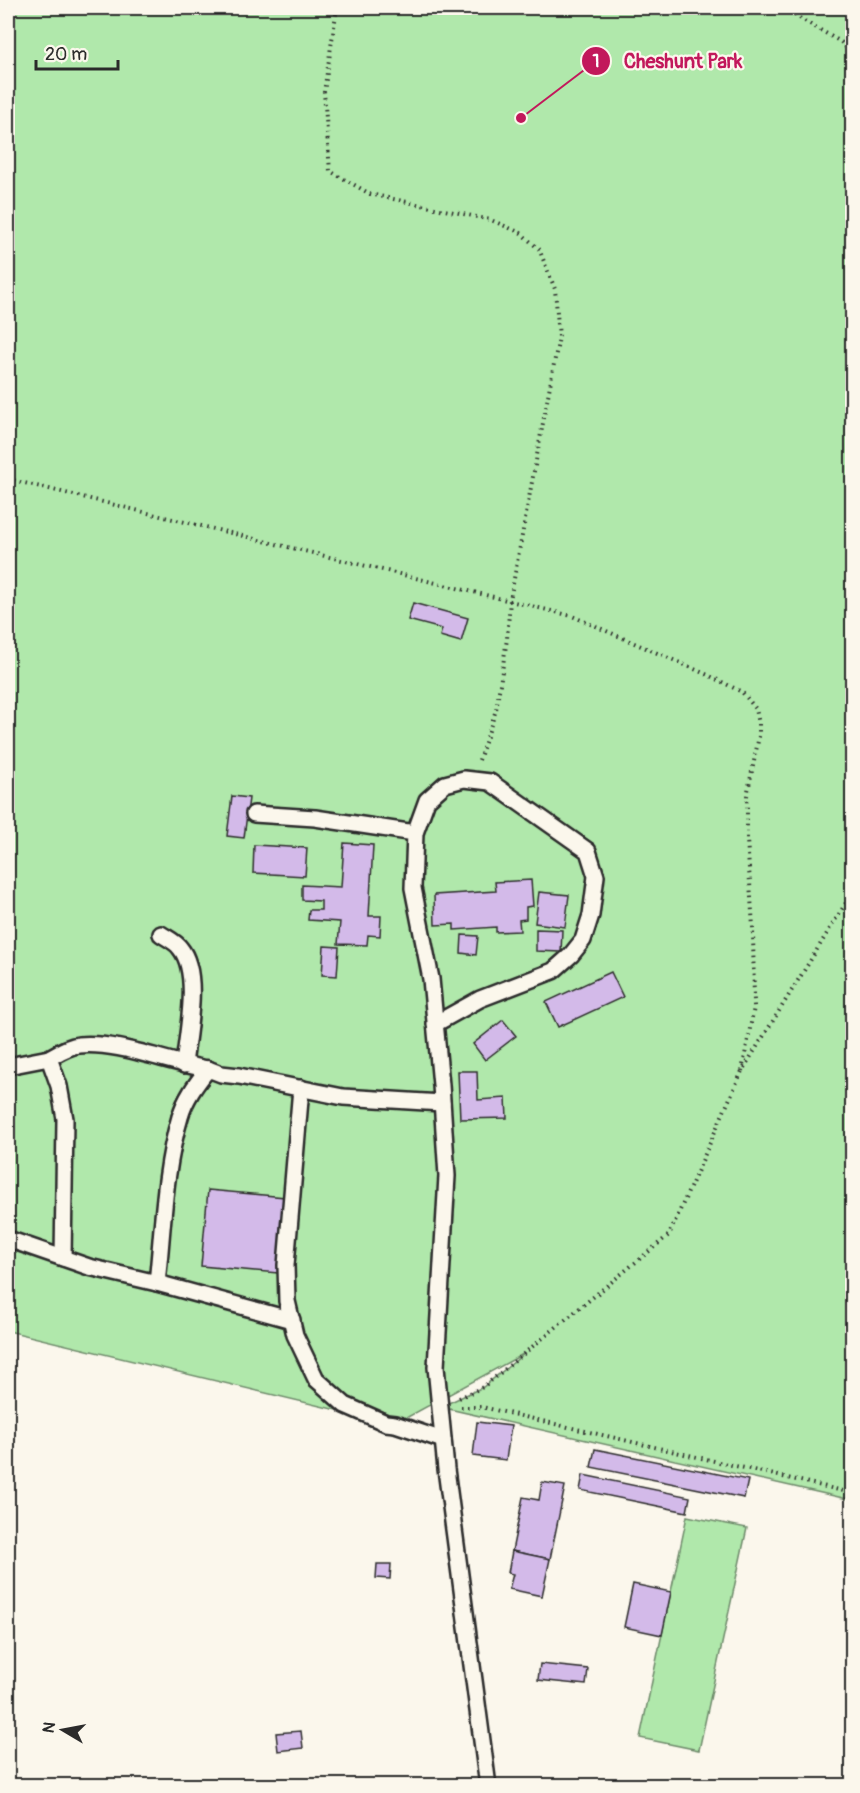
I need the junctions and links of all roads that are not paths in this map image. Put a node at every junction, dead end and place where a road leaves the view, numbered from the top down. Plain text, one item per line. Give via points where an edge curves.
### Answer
1 (254, 814) dead end
2 (415, 833) junction
3 (161, 934) dead end
4 (435, 1024) junction
5 (49, 1058) junction
6 (184, 1065) junction
7 (8, 1066) edge
8 (208, 1069) junction
9 (301, 1088) junction
10 (442, 1103) junction
11 (8, 1239) edge
12 (63, 1258) junction
13 (157, 1283) junction
14 (292, 1320) junction
15 (443, 1440) junction
16 (488, 1785) edge

1 - 2 lane via 315,818
2 - 4 lane via 413,888 431,978
2 - 4 lane via 427,800 446,784 465,778 490,782 588,851 596,876 591,915 583,940 571,955 553,971 480,999
3 - 6 lane via 180,948 190,972
4 - 10 lane
5 - 6 lane via 76,1045 90,1045
5 - 7 lane
5 - 12 lane via 65,1119
6 - 8 lane
8 - 9 lane
8 - 13 lane via 180,1116 170,1164
9 - 10 lane via 343,1097
9 - 14 lane via 286,1265
10 - 15 lane via 447,1176 436,1367
11 - 12 lane
12 - 13 lane
13 - 14 lane
14 - 15 lane via 316,1378 345,1405 386,1423
15 - 16 lane

